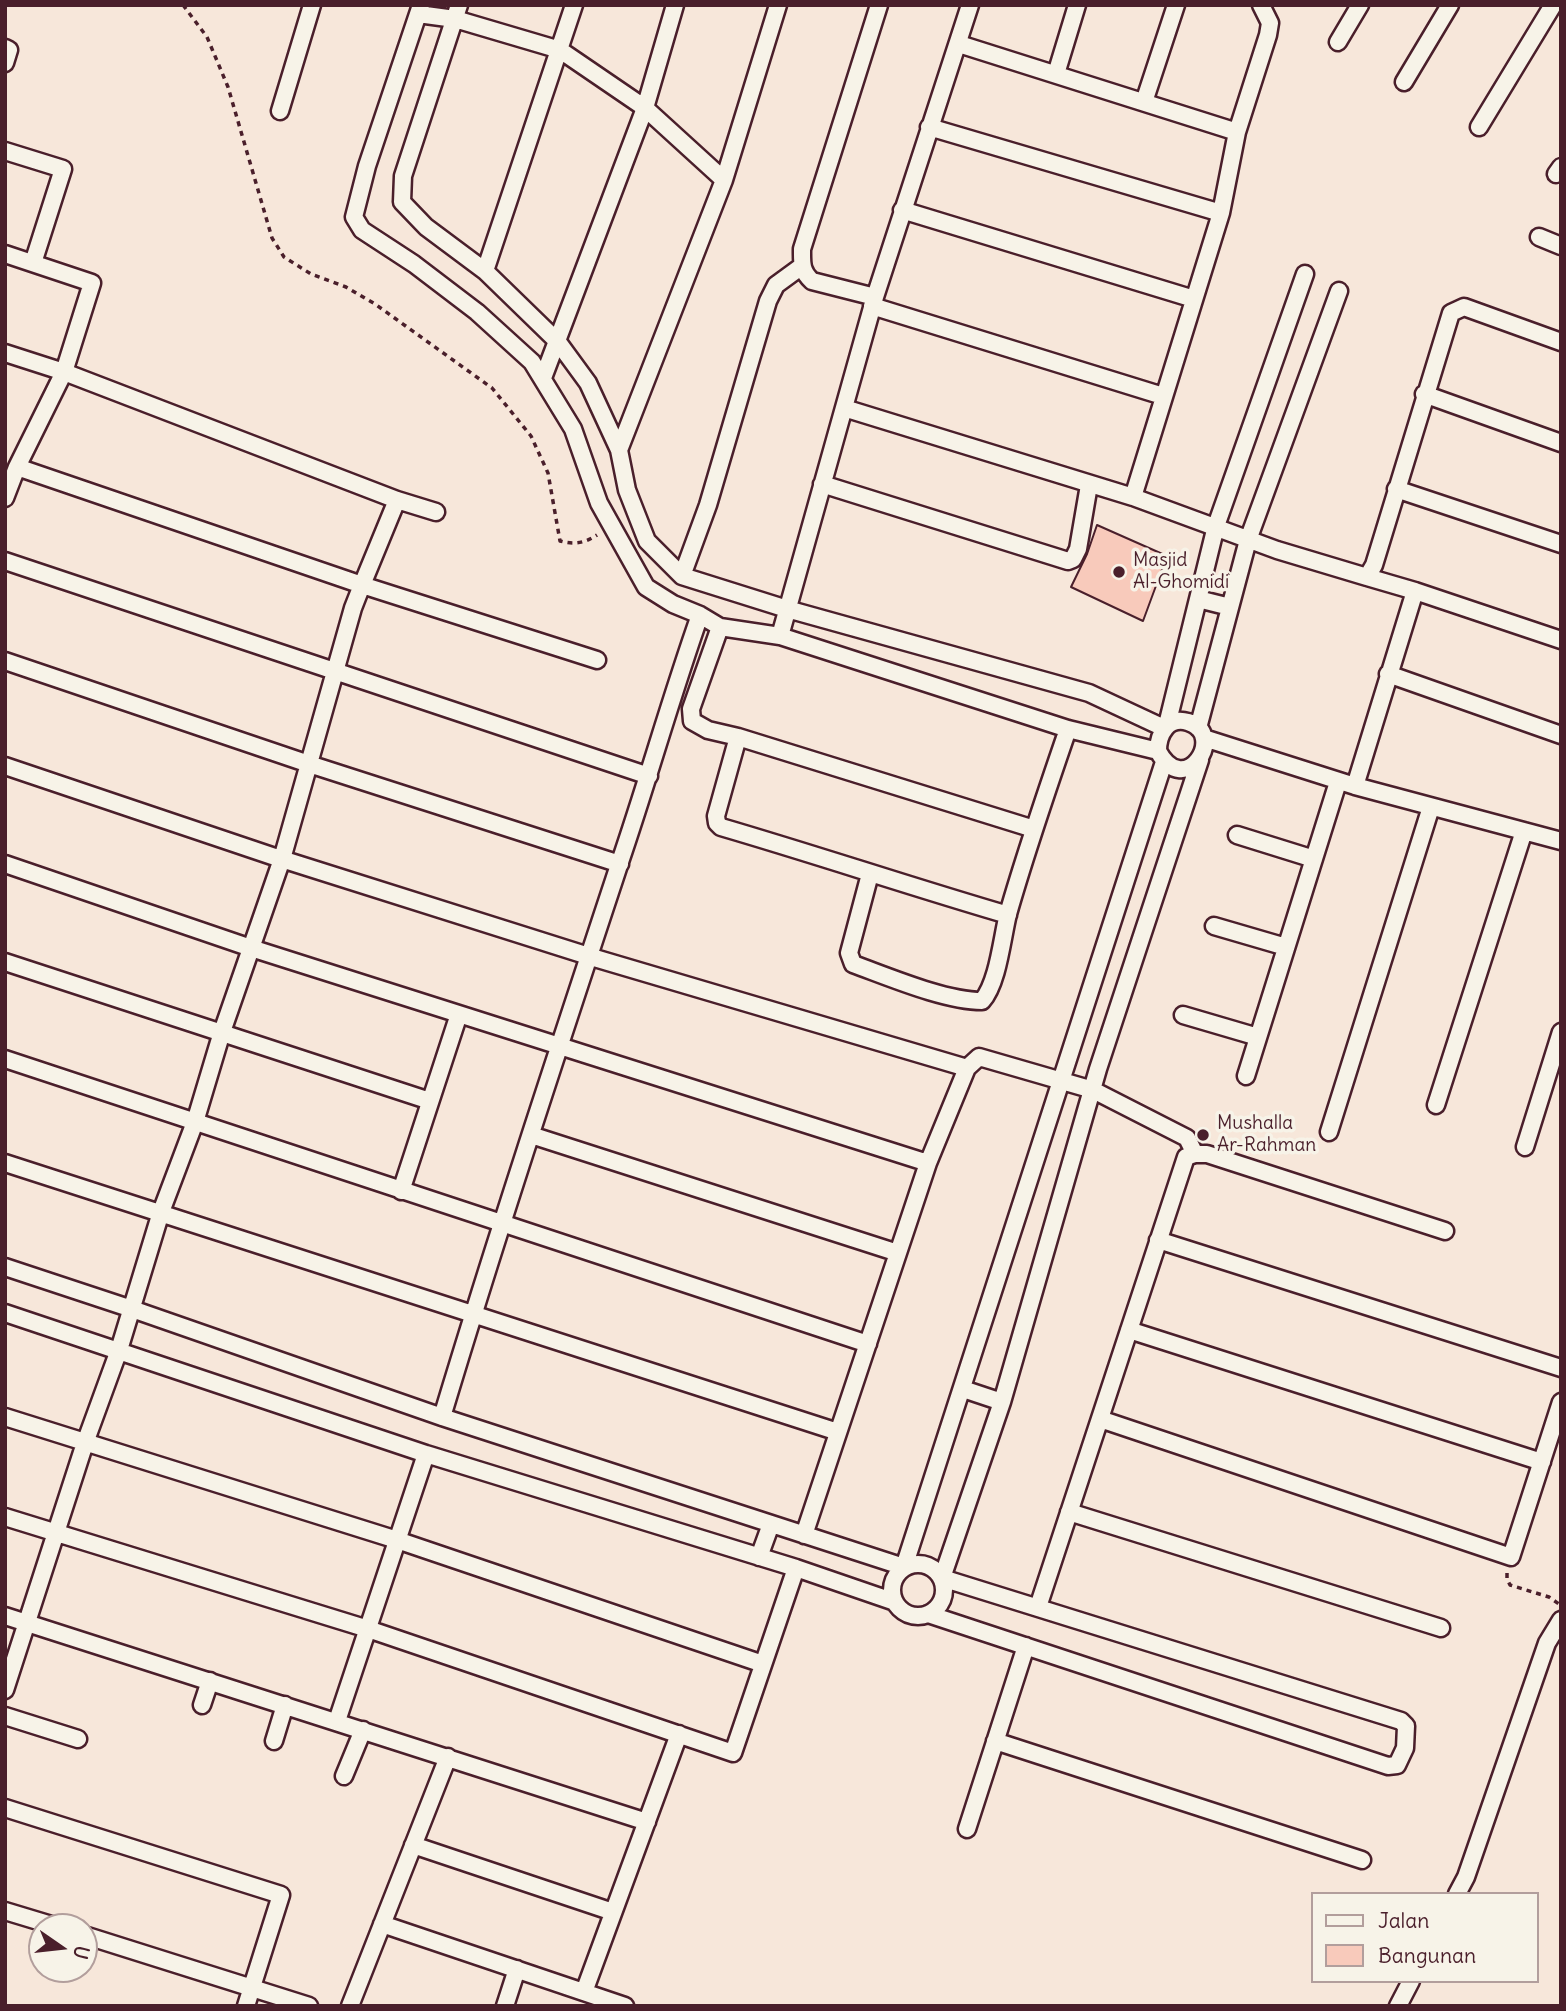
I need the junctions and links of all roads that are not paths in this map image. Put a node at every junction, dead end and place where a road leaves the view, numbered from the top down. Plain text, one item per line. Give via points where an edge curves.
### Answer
1 (312, 5) edge
2 (574, 5) edge
3 (675, 5) edge
4 (778, 5) edge
5 (879, 5) edge
6 (970, 5) edge
7 (1077, 5) edge
8 (1176, 5) edge
9 (1261, 5) edge
10 (1360, 5) edge
11 (1450, 5) edge
12 (1553, 5) edge
13 (419, 9) edge
14 (457, 12) edge
15 (1338, 42) dead end
16 (959, 44) junction
17 (5, 48) edge
18 (560, 50) junction
19 (5, 63) edge
20 (1056, 74) junction
21 (1404, 82) dead end
22 (1144, 102) junction
23 (645, 108) junction
24 (280, 111) dead end
25 (929, 127) junction
26 (1479, 127) dead end
27 (1237, 132) junction
28 (5, 150) edge
29 (724, 180) junction
30 (902, 210) junction
31 (1221, 213) junction
32 (1539, 237) dead end
33 (1561, 246) edge
34 (5, 254) edge
35 (33, 263) junction
36 (802, 266) junction
37 (485, 271) junction
38 (1305, 274) dead end
39 (1339, 291) dead end
40 (1194, 299) junction
41 (874, 301) junction
42 (558, 342) junction
43 (1561, 342) edge
44 (5, 353) edge
45 (64, 372) junction
46 (543, 378) junction
47 (1424, 394) junction
48 (1163, 396) junction
49 (844, 408) junction
50 (1561, 443) edge
51 (619, 450) junction
52 (17, 467) junction
53 (822, 484) junction
54 (1089, 485) junction
55 (1396, 489) junction
56 (1133, 497) junction
57 (5, 498) edge
58 (397, 500) junction
59 (436, 512) dead end
60 (1216, 526) junction
61 (1248, 540) junction
62 (1561, 544) edge
63 (5, 561) edge
64 (682, 576) junction
65 (1367, 577) junction
66 (362, 585) junction
67 (1415, 591) junction
68 (1198, 599) junction
69 (1230, 607) junction
70 (787, 609) junction
71 (700, 615) junction
72 (720, 627) junction
73 (780, 636) junction
74 (1561, 640) edge
75 (597, 660) dead end
76 (5, 661) edge
77 (335, 673) junction
78 (1388, 674) junction
79 (1166, 727) junction
80 (1068, 729) junction
81 (1201, 733) junction
82 (1561, 735) edge
83 (738, 737) junction
84 (1161, 756) junction
85 (1200, 760) junction
86 (309, 764) junction
87 (5, 765) edge
88 (649, 776) junction
89 (1338, 782) junction
90 (1354, 786) junction
91 (1431, 807) junction
92 (1034, 829) junction
93 (1524, 831) junction
94 (1237, 835) dead end
95 (1561, 841) edge
96 (282, 859) junction
97 (1314, 859) junction
98 (5, 864) edge
99 (620, 864) junction
100 (870, 874) junction
101 (1008, 915) junction
102 (1214, 926) dead end
103 (251, 947) junction
104 (1286, 947) junction
105 (589, 956) junction
106 (5, 962) edge
107 (459, 1014) junction
108 (1183, 1015) dead end
109 (1561, 1031) edge
110 (222, 1032) junction
111 (1258, 1037) junction
112 (560, 1045) junction
113 (5, 1059) edge
114 (967, 1069) junction
115 (1246, 1076) dead end
116 (1060, 1082) junction
117 (1093, 1090) junction
118 (429, 1101) junction
119 (1436, 1105) dead end
120 (195, 1122) junction
121 (1329, 1132) dead end
122 (531, 1135) junction
123 (1525, 1147) dead end
124 (1195, 1154) junction
125 (5, 1163) edge
126 (928, 1163) junction
127 (401, 1191) junction
128 (161, 1212) junction
129 (502, 1225) junction
130 (1445, 1231) dead end
131 (1158, 1240) junction
132 (898, 1253) junction
133 (5, 1267) edge
134 (132, 1309) junction
135 (5, 1313) edge
136 (473, 1313) junction
137 (1129, 1331) junction
138 (868, 1344) junction
139 (119, 1350) junction
140 (1561, 1368) edge
141 (963, 1389) junction
142 (1002, 1402) junction
143 (1561, 1402) edge
144 (5, 1417) edge
145 (442, 1417) junction
146 (1100, 1419) junction
147 (838, 1432) junction
148 (85, 1443) junction
149 (426, 1454) junction
150 (1542, 1462) junction
151 (1069, 1512) junction
152 (5, 1517) edge
153 (771, 1524) junction
154 (56, 1533) junction
155 (804, 1535) junction
156 (397, 1540) junction
157 (759, 1558) junction
158 (904, 1567) junction
159 (796, 1568) junction
160 (942, 1578) junction
161 (895, 1602) junction
162 (1038, 1608) junction
163 (928, 1614) junction
164 (5, 1616) edge
165 (1561, 1620) edge
166 (27, 1623) junction
167 (1441, 1628) dead end
168 (368, 1629) junction
169 (1026, 1646) junction
170 (763, 1664) junction
171 (210, 1681) junction
172 (5, 1690) edge
173 (202, 1705) dead end
174 (285, 1705) junction
175 (5, 1716) edge
176 (337, 1721) junction
177 (363, 1730) junction
178 (680, 1734) junction
179 (78, 1739) dead end
180 (274, 1741) dead end
181 (995, 1741) junction
182 (448, 1757) junction
183 (344, 1776) dead end
184 (5, 1808) edge
185 (647, 1822) junction
186 (967, 1829) dead end
187 (413, 1845) junction
188 (1362, 1860) dead end
189 (1458, 1892) edge
190 (5, 1910) edge
191 (613, 1912) junction
192 (28, 1917) edge
193 (382, 1924) junction
194 (98, 1939) edge
195 (517, 1969) junction
196 (1410, 1983) edge
197 (252, 1988) junction
198 (590, 1998) edge
199 (246, 2006) edge
200 (309, 2006) edge
201 (350, 2006) edge
202 (505, 2006) edge
203 (625, 2006) edge
204 (1398, 2006) edge

1 - 24 street
2 - 18 street
3 - 23 street
4 - 29 street
5 - 36 street via 802,249
6 - 16 street
7 - 20 street
8 - 22 street
9 - 27 street via 1270,23 1268,35
10 - 15 street
11 - 21 street
12 - 26 street
13 - 14 street
13 - 46 street via 354,217 362,230 477,312 532,362
14 - 18 street
14 - 37 street via 403,176 402,202 426,227
16 - 20 street
16 - 25 street
17 - 19 street via 9,50
18 - 23 street
18 - 37 street
20 - 22 street
22 - 27 street
23 - 29 street
23 - 42 street
25 - 30 street
25 - 31 street
27 - 31 street
28 - 35 street via 63,169
29 - 51 street
30 - 40 street
30 - 41 street
31 - 40 street
32 - 33 street
34 - 35 street
35 - 45 street via 92,283
36 - 41 street via 812,281
36 - 64 street via 776,285 768,301 708,505
37 - 42 street
38 - 60 street
39 - 61 street
40 - 48 street
41 - 48 street
41 - 49 street
42 - 46 street
42 - 51 street via 588,383
43 - 47 street via 1464,307 1457,309 1451,313
44 - 45 street
45 - 52 street
45 - 58 street
46 - 71 street via 573,429 599,503 646,587
47 - 50 street
47 - 55 street
48 - 56 street
49 - 53 street
49 - 54 street
51 - 64 street via 627,490 647,541
52 - 57 street
52 - 66 street
53 - 54 street via 1068,561 1078,549
53 - 70 street
54 - 56 street
55 - 62 street
55 - 65 street
56 - 60 street
58 - 59 street
58 - 66 street
60 - 61 street
60 - 68 street
61 - 65 street
61 - 69 street
63 - 77 street
64 - 70 street
65 - 67 street
66 - 75 street
66 - 77 street
67 - 74 street
67 - 78 street
68 - 69 street
68 - 79 street
69 - 81 street
70 - 73 street
70 - 79 street via 1089,693
71 - 72 street
71 - 88 street
72 - 73 street
72 - 83 street via 691,715 692,721 708,730
73 - 80 street
76 - 86 street
77 - 86 street
77 - 88 street
78 - 82 street
78 - 90 street
79 - 81 street via 1188,722
79 - 84 street via 1158,738
80 - 84 street
80 - 92 street
81 - 85 street via 1205,750
81 - 89 street
83 - 92 street
83 - 100 street via 717,823
84 - 85 street via 1175,769 1189,768
84 - 116 street
85 - 117 street
86 - 96 street
86 - 99 street
87 - 96 street
88 - 99 street
89 - 90 street
89 - 97 street
90 - 91 street
91 - 93 street
91 - 121 street
92 - 101 street
93 - 95 street
93 - 119 street
94 - 97 street
96 - 103 street
96 - 105 street
97 - 104 street
98 - 103 street
99 - 105 street
100 - 101 street
100 - 101 street via 849,958 853,964 928,989 982,1001
102 - 104 street
103 - 107 street
103 - 110 street
104 - 111 street
105 - 112 street
105 - 114 street
106 - 110 street
107 - 112 street
107 - 118 street
108 - 111 street
109 - 123 street
110 - 118 street
110 - 120 street
111 - 115 street
112 - 122 street
112 - 126 street
113 - 120 street
114 - 116 street via 978,1057
114 - 126 street
116 - 117 street
116 - 141 street
117 - 124 street via 1187,1138
117 - 142 street
118 - 127 street
120 - 127 street
120 - 128 street
122 - 129 street
122 - 132 street
124 - 130 street via 1207,1154
124 - 131 street via 1186,1157
125 - 128 street
126 - 132 street
127 - 129 street
128 - 134 street
128 - 136 street
129 - 136 street
129 - 138 street
131 - 137 street
131 - 140 street
132 - 138 street
133 - 134 street
134 - 139 street
134 - 145 street
135 - 139 street
136 - 145 street
136 - 147 street
137 - 146 street
137 - 150 street
138 - 147 street
139 - 148 street
139 - 149 street
141 - 142 street
141 - 158 street
142 - 160 street
143 - 150 street
144 - 148 street
145 - 153 street
146 - 150 street via 1511,1557
146 - 151 street
147 - 155 street
148 - 154 street
148 - 156 street
149 - 156 street
149 - 157 street
151 - 162 street
151 - 167 street
152 - 154 street
153 - 155 street
153 - 157 street
154 - 166 street
154 - 168 street
155 - 158 street
156 - 168 street
156 - 170 street
157 - 159 street
158 - 160 street via 923,1564
158 - 161 street via 893,1583
159 - 161 street
159 - 170 street
160 - 162 street
160 - 163 street via 941,1602
161 - 163 street via 909,1615
162 - 169 street via 1401,1721 1406,1726 1405,1748 1396,1765 1388,1766
163 - 169 street
164 - 166 street
165 - 189 street via 1547,1643
166 - 171 street
166 - 172 street
168 - 176 street
168 - 178 street
169 - 181 street
170 - 178 street via 733,1753
171 - 173 street
171 - 174 street
174 - 176 street
174 - 180 street
175 - 179 street
176 - 177 street
177 - 182 street
177 - 183 street
178 - 185 street
181 - 186 street
181 - 188 street
182 - 185 street
182 - 187 street
184 - 197 street via 281,1895
185 - 191 street
187 - 191 street
187 - 193 street
190 - 192 street
191 - 198 street
193 - 195 street
193 - 201 street
194 - 197 street
195 - 198 street
195 - 202 street
196 - 204 street
197 - 199 street
197 - 200 street
198 - 203 street

